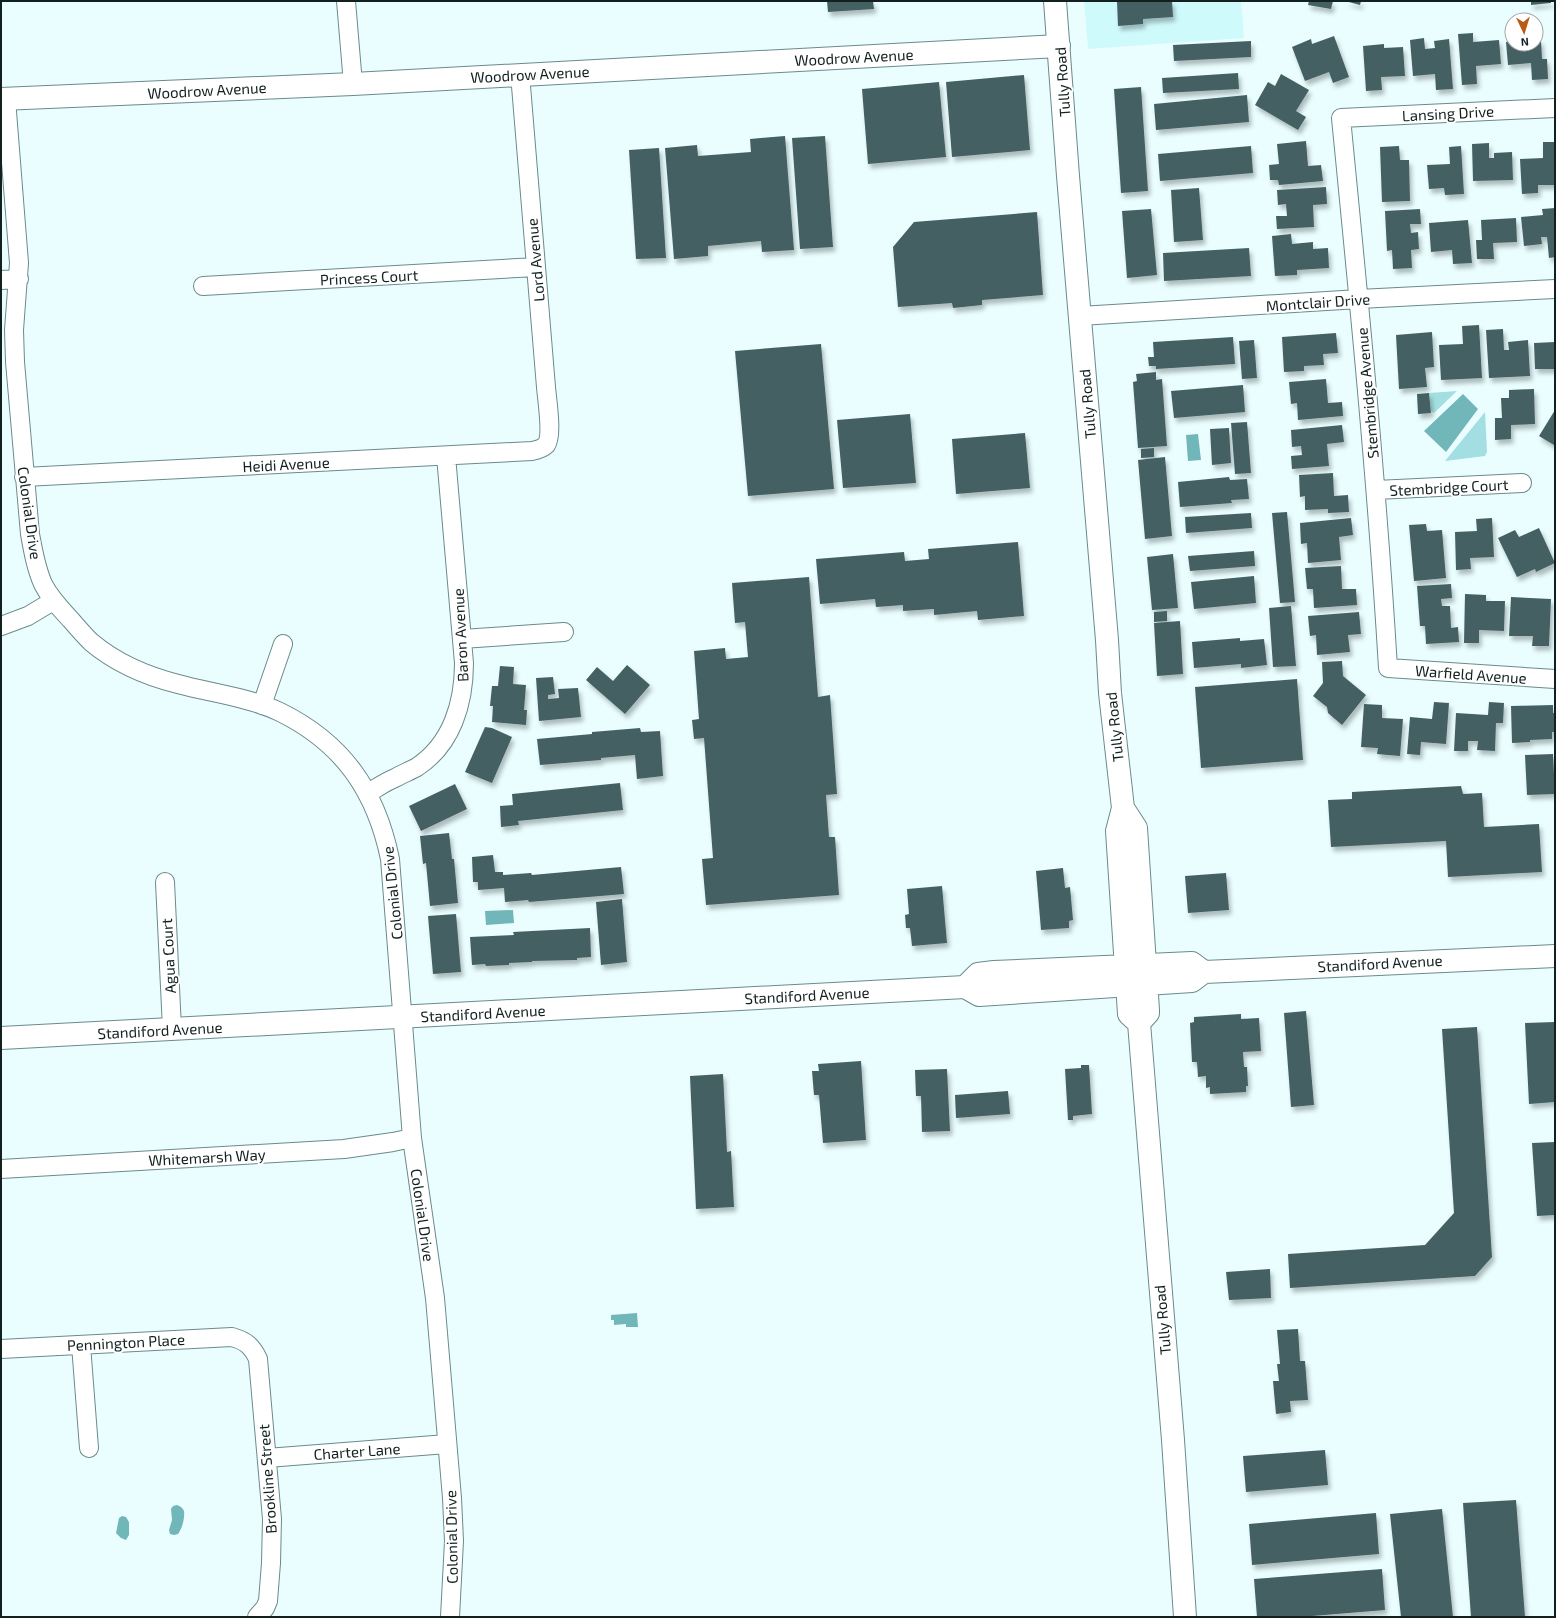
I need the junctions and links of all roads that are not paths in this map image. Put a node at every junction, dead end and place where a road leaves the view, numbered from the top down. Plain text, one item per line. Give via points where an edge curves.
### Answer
1 (346, 1) edge
2 (1055, 1) edge
3 (1059, 46) junction
4 (520, 74) junction
5 (353, 84) junction
6 (4, 99) edge
7 (1555, 108) edge
8 (1341, 118) joint
9 (536, 267) junction
10 (10, 280) edge
11 (203, 286) dead end
12 (1555, 289) edge
13 (1359, 299) junction
14 (1080, 316) junction
15 (546, 445) joint
16 (446, 456) junction
17 (24, 477) junction
18 (1522, 483) dead end
19 (1376, 490) junction
20 (53, 601) junction
21 (1, 626) edge
22 (564, 632) dead end
23 (462, 639) junction
24 (283, 644) dead end
25 (1388, 668) joint
26 (1555, 679) edge
27 (262, 705) junction
28 (368, 793) junction
29 (166, 882) dead end
30 (1555, 956) edge
31 (1137, 975) junction
32 (403, 1017) junction
33 (172, 1029) junction
34 (1, 1038) edge
35 (412, 1138) junction
36 (1, 1169) edge
37 (249, 1344) joint
38 (81, 1345) junction
39 (1, 1349) edge
40 (447, 1444) junction
41 (89, 1448) dead end
42 (267, 1458) junction
43 (258, 1616) edge
44 (450, 1617) edge
45 (1185, 1617) edge

1 - 5 street
2 - 3 main road, Tully Road
3 - 4 main road, Woodrow Avenue
3 - 14 main road, Tully Road
4 - 5 main road, Woodrow Avenue
4 - 9 street, Lord Avenue
5 - 6 main road, Woodrow Avenue
6 - 10 street, Colonial Drive via 19,263
7 - 8 street, Lansing Drive
8 - 13 street, Stembridge Avenue
9 - 11 street, Princess Court
9 - 15 street, Lord Avenue via 549,434
10 - 17 street, Colonial Drive
12 - 13 street, Montclair Drive
13 - 14 street, Montclair Drive
13 - 19 street, Stembridge Avenue
14 - 31 main road, Tully Road via 1110,694 1123,808 1136,828
15 - 16 street, Heidi Avenue via 532,451
16 - 17 street, Heidi Avenue
16 - 23 street, Baron Avenue
17 - 20 street, Colonial Drive via 34,557 43,583
18 - 19 street, Stembridge Court
19 - 25 street, Stembridge Avenue
20 - 21 street via 28,616
20 - 27 street, Colonial Drive via 91,641 126,666 153,677
22 - 23 street
23 - 28 street, Baron Avenue via 464,682 460,703 443,742 416,767
24 - 27 street
25 - 26 street, Warfield Avenue
27 - 28 street, Colonial Drive via 307,727 327,743 344,760
28 - 32 street, Colonial Drive via 385,837 390,859
29 - 33 street, Agua Court
30 - 31 main road, Standiford Avenue via 1204,972 1192,981
31 - 32 main road, Standiford Avenue via 978,974 965,987
31 - 45 main road, Tully Road via 1148,1013 1139,1022
32 - 33 main road, Standiford Avenue
32 - 35 street, Colonial Drive
33 - 34 main road, Standiford Avenue
35 - 36 street, Whitemarsh Way via 344,1149
35 - 40 street, Colonial Drive via 436,1298
37 - 38 street, Pennington Place via 232,1337
37 - 42 street, Brookline Street via 258,1359
38 - 39 street, Pennington Place
38 - 41 street
40 - 42 street, Charter Lane
40 - 44 street, Colonial Drive via 454,1541
42 - 43 street, Brookline Street via 272,1519 271,1563 268,1601

